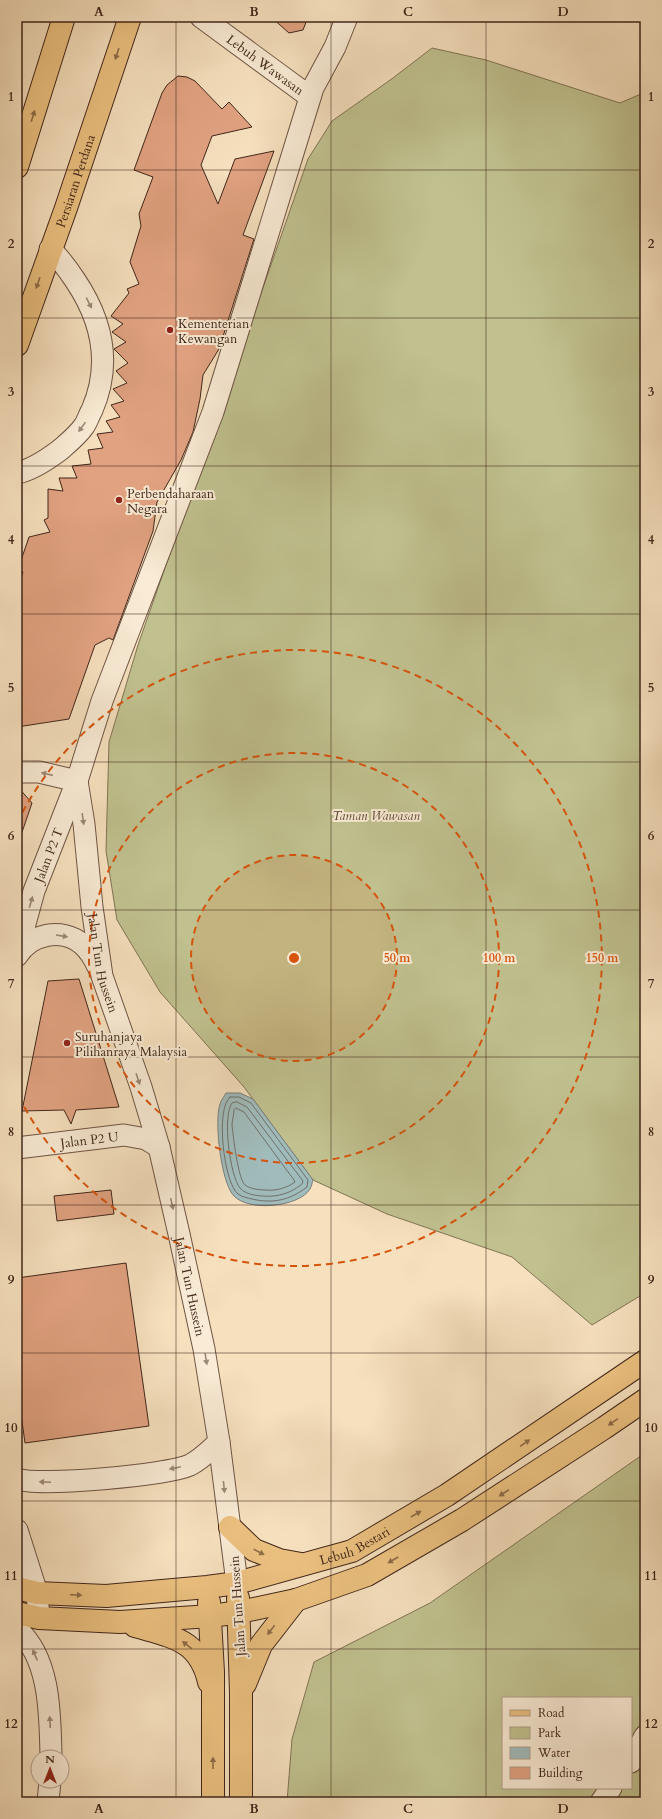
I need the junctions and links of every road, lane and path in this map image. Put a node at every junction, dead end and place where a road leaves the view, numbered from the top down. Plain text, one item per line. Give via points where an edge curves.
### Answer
1 (64, 17) edge
2 (130, 17) edge
3 (201, 17) edge
4 (222, 17) edge
5 (347, 17) edge
6 (312, 92) junction
7 (17, 167) edge
8 (50, 249) junction
9 (17, 345) edge
10 (17, 473) edge
11 (17, 772) edge
12 (77, 781) junction
13 (17, 955) edge
14 (102, 976) junction
15 (159, 1147) junction
16 (17, 1148) edge
17 (645, 1361) edge
18 (645, 1400) edge
19 (219, 1442) junction
20 (17, 1479) edge
21 (230, 1527) junction
22 (17, 1530) edge
23 (305, 1565) junction
24 (237, 1582) junction
25 (207, 1587) junction
26 (27, 1590) edge
27 (296, 1600) junction
28 (240, 1612) junction
29 (17, 1613) edge
30 (211, 1616) junction
31 (39, 1618) junction
32 (120, 1622) junction
33 (17, 1629) edge
34 (241, 1693) junction
35 (213, 1719) junction
36 (645, 1736) edge
37 (50, 1749) edge
38 (632, 1760) edge
39 (49, 1789) edge
40 (611, 1789) edge
41 (48, 1802) edge
42 (213, 1802) edge
43 (241, 1802) edge
44 (601, 1802) edge

7 -> 1 main road
2 -> 8 main road, Persiaran Perdana
3 - 6 street, Lebuh Wawasan
4 - 6 street, Lebuh Wawasan
5 - 6 street, Jalan P2 T
6 - 12 street, Jalan P2 T via 213,412 102,700
8 -> 9 main road, Persiaran Perdana
8 -> 10 street via 61,259 84,292 94,313 103,357 101,379 95,402 84,426 48,459
12 -> 11 street via 40,772
13 -> 12 street, Jalan P2 T via 34,891
12 -> 14 street, Jalan Tun Hussein
13 -> 14 street via 32,940 57,934 70,937 81,943 90,953
14 -> 15 street, Jalan Tun Hussein
15 - 16 street, Jalan P2 U via 146,1139 124,1135
15 -> 19 street, Jalan Tun Hussein via 204,1349
23 -> 17 main road, Lebuh Bestari via 352,1551 447,1496
18 -> 27 main road via 462,1520 366,1575
19 -> 20 street via 202,1458 189,1465 163,1471 48,1483
19 -> 21 street, Jalan Tun Hussein
21 -> 23 main road via 254,1550 280,1560
21 - 24 street, Jalan Tun Hussein
22 - 26 street
23 - 24 main road, Lebuh Bestari
24 - 25 main road, Lebuh Bestari
24 - 28 main road, Jalan Tun Hussein
26 -> 25 main road, Lebuh Bestari via 106,1596
25 - 30 main road, Jalan Tun Hussein
26 - 31 street
27 - 28 main road
27 -> 34 main road via 261,1645
28 - 30 main road
28 - 34 main road, Jalan Tun Hussein
29 - 31 main road
30 - 32 main road
30 - 35 main road, Jalan Tun Hussein
31 - 32 main road
35 -> 32 main road via 209,1680 197,1654 178,1638
37 -> 33 street via 46,1686 35,1652
34 - 43 main road, Jalan Tun Hussein
42 -> 35 main road, Jalan Tun Hussein
36 - 38 street
39 - 41 street
40 - 44 street

